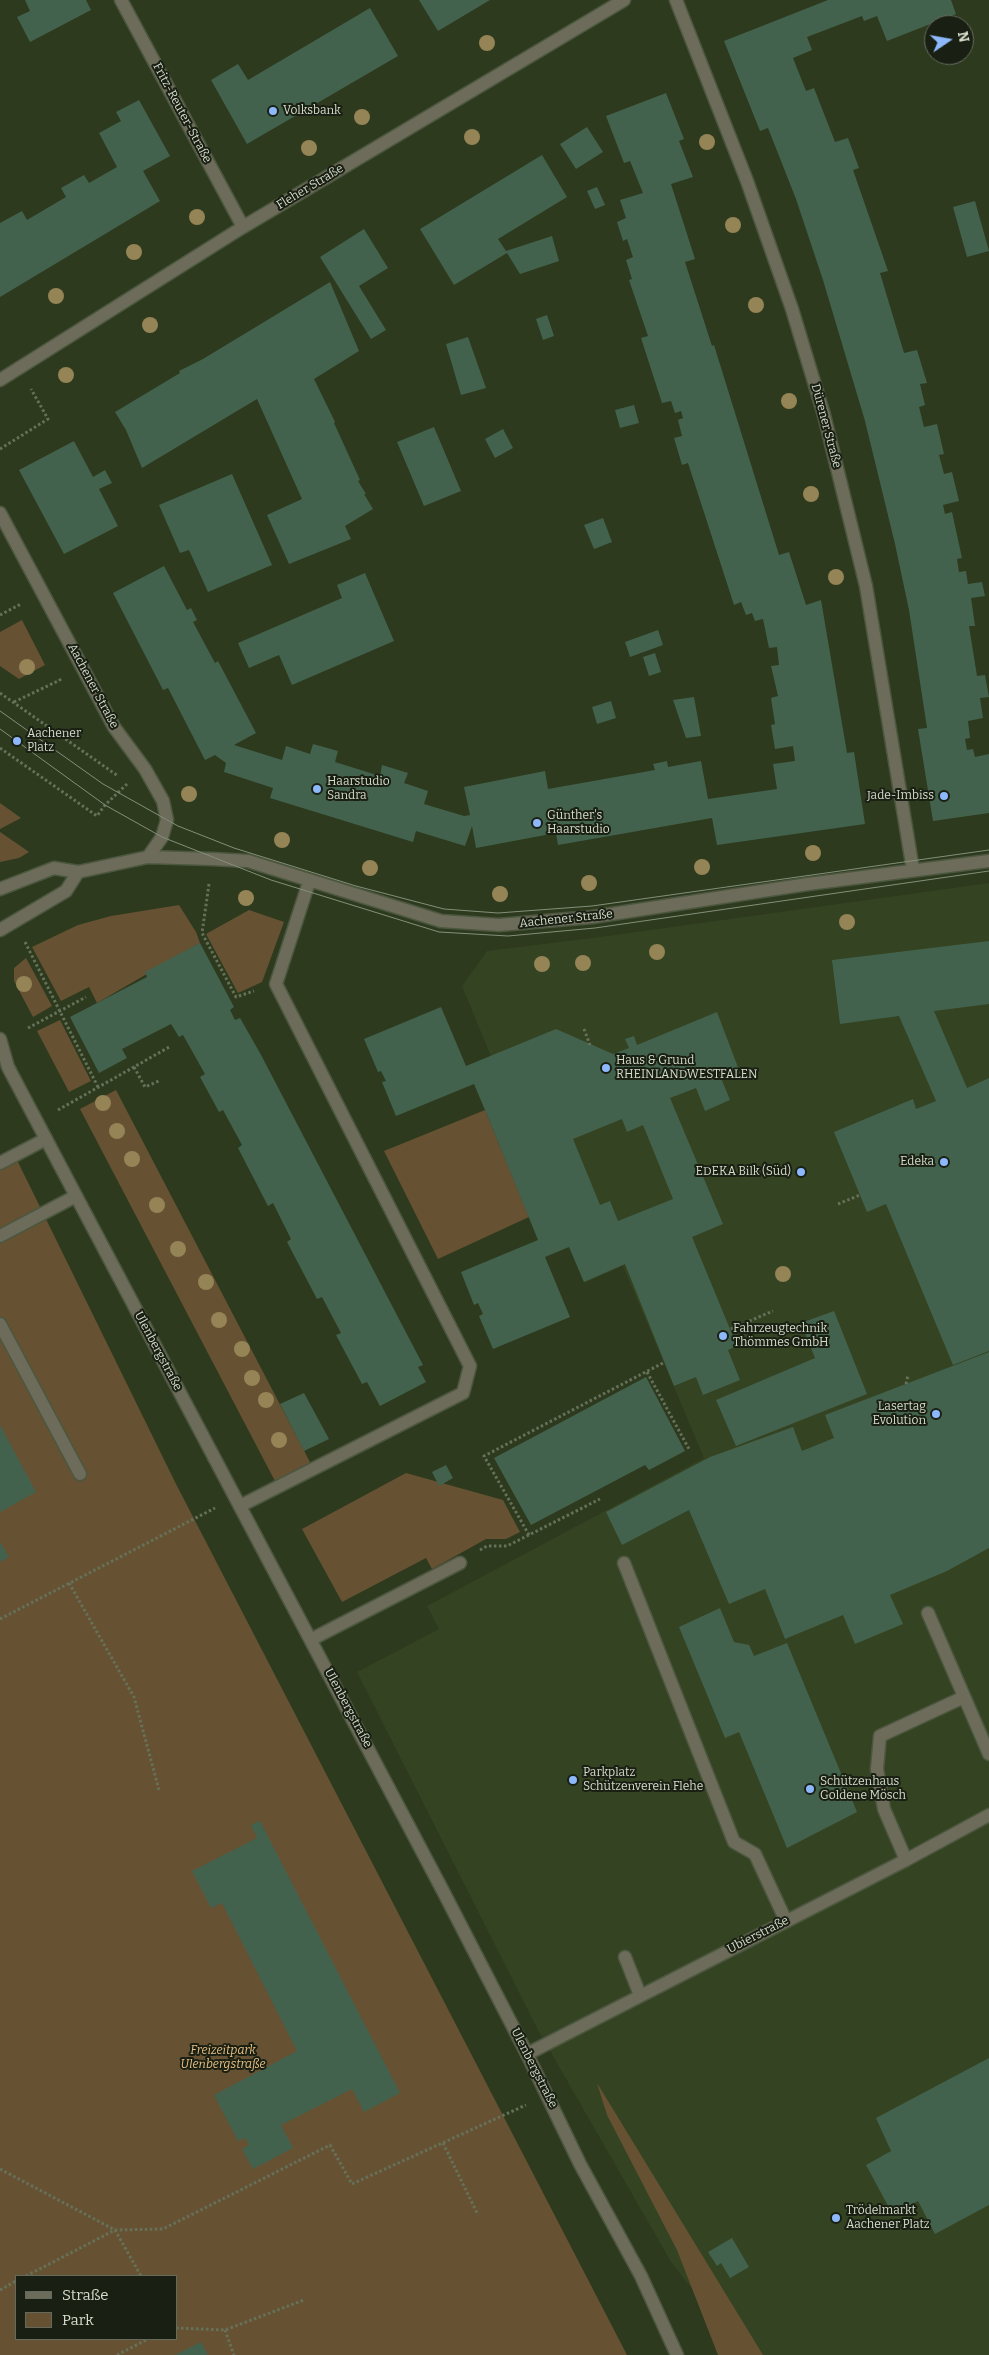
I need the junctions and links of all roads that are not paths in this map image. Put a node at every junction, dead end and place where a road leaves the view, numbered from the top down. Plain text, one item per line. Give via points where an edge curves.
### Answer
1 (121, 0) edge
2 (624, 0) edge
3 (676, 0) edge
4 (243, 227) junction
5 (0, 380) edge
6 (0, 513) edge
7 (148, 857) junction
8 (989, 861) edge
9 (913, 870) junction
10 (78, 872) junction
11 (309, 882) junction
12 (0, 889) edge
13 (0, 930) edge
14 (0, 1039) edge
15 (4, 1063) edge
16 (46, 1140) junction
17 (0, 1163) edge
18 (76, 1196) junction
19 (0, 1236) edge
20 (0, 1324) edge
21 (80, 1474) dead end
22 (238, 1501) junction
23 (460, 1563) road end
24 (624, 1563) dead end
25 (928, 1613) dead end
26 (312, 1639) junction
27 (964, 1697) junction
28 (989, 1754) edge
29 (989, 1815) edge
30 (906, 1860) junction
31 (786, 1921) junction
32 (625, 1957) dead end
33 (640, 1996) junction
34 (527, 2054) junction
35 (677, 2355) edge

1 - 4 street, Fritz-Reuter-Straße
2 - 4 street, Fleher Straße
3 - 9 street, Dürener Straße via 747,181 824,415 866,586
4 - 5 street, Fleher Straße
6 - 7 street, Aachener Straße via 114,727 145,769 163,801 167,820 162,837
7 - 10 street, Aachener Straße
7 - 11 street, Aachener Straße via 248,861
8 - 9 street, Aachener Straße
9 - 11 street, Aachener Straße via 602,916 499,925 441,921
10 - 12 street, Aachener Straße via 54,868
10 - 13 street via 66,891
11 - 22 street via 276,984 470,1366 463,1393
14 - 15 street, Ulenbergstraße
15 - 16 street, Ulenbergstraße
16 - 17 street
16 - 18 street, Ulenbergstraße
18 - 19 street
18 - 22 street, Ulenbergstraße
20 - 21 street
22 - 26 street, Ulenbergstraße
23 - 26 street
24 - 31 street via 734,1842 755,1854
25 - 27 street
26 - 34 street, Ulenbergstraße
27 - 28 street
27 - 30 street via 880,1736 877,1769 884,1809
29 - 30 street, Ubierstraße
30 - 31 street, Ubierstraße
31 - 33 street, Ubierstraße
32 - 33 street
33 - 34 street, Ubierstraße
34 - 35 street, Ulenbergstraße via 580,2164 641,2276

